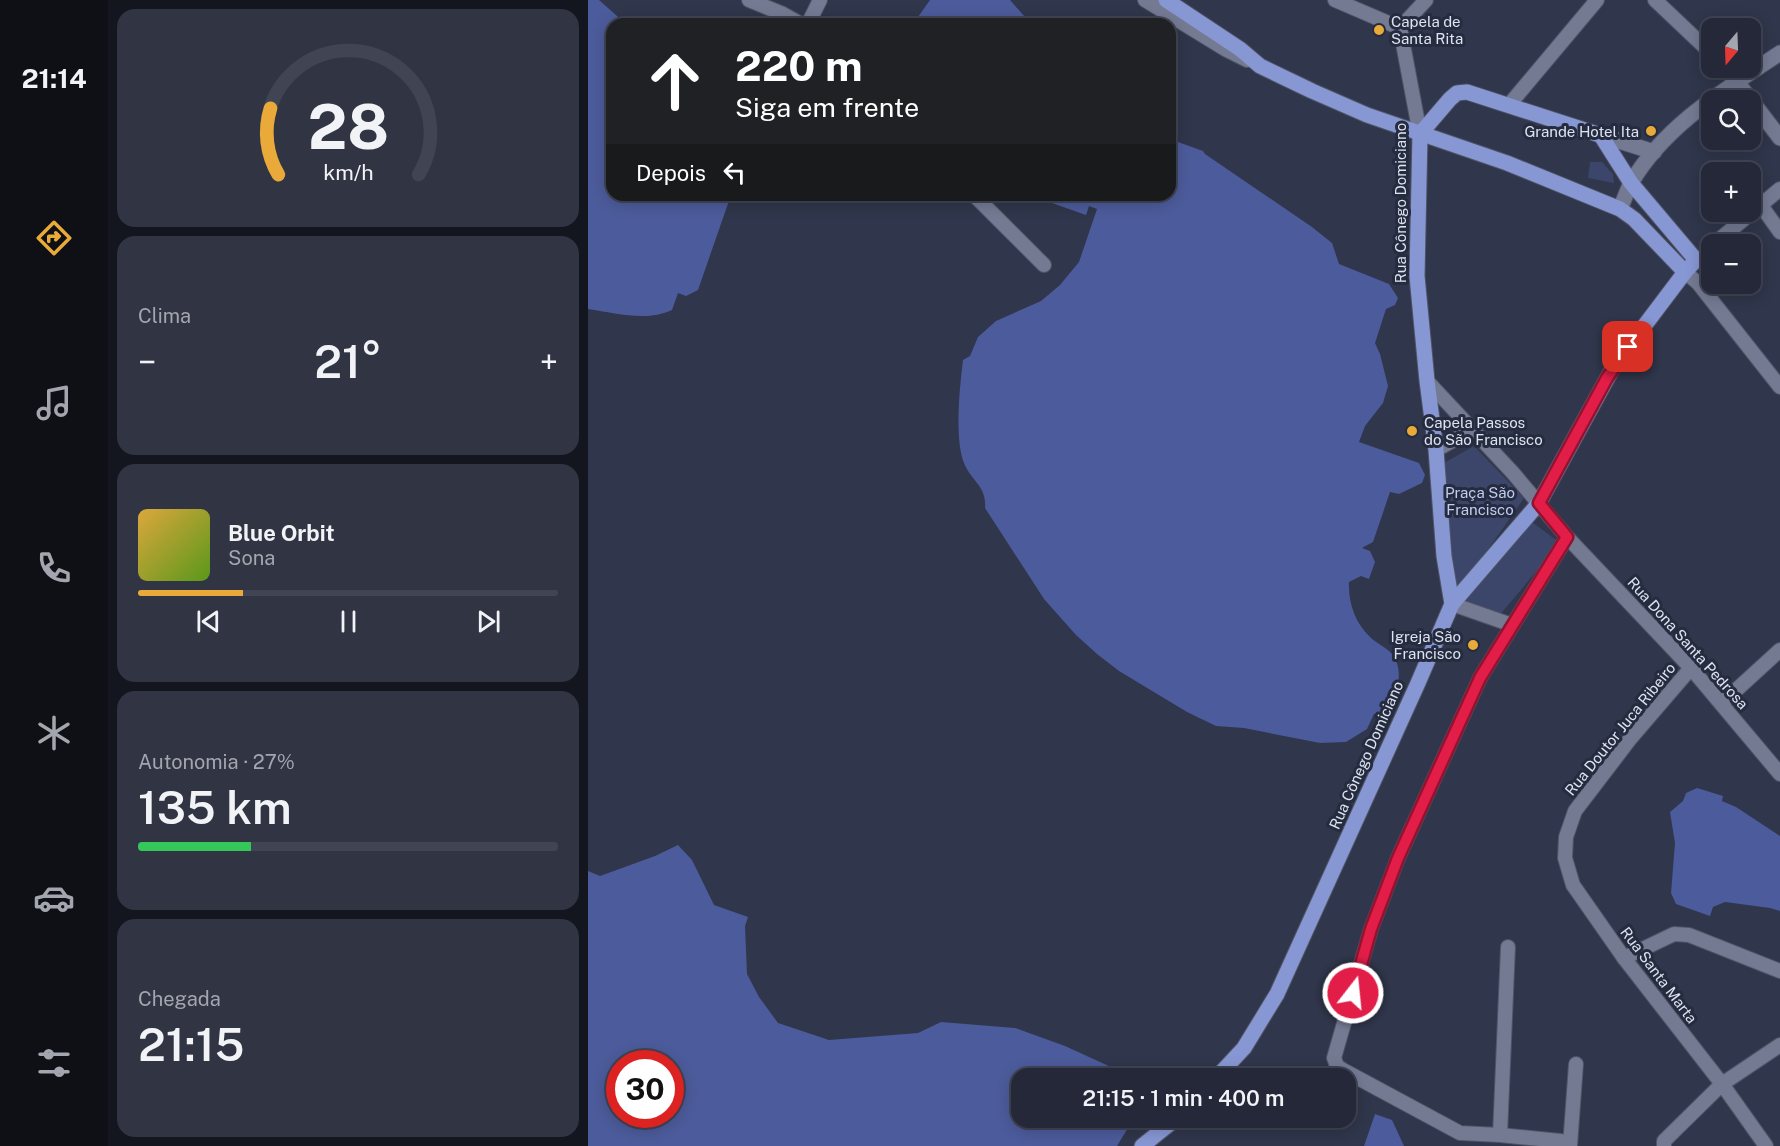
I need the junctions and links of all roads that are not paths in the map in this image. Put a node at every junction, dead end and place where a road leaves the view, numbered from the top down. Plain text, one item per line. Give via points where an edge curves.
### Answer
1 (749, 0) edge
2 (820, 0) edge
3 (1145, 0) edge
4 (1166, 0) edge
5 (1335, 0) edge
6 (1425, 0) edge
7 (1598, 0) edge
8 (1655, 0) edge
9 (790, 18) edge
10 (811, 18) edge
11 (1174, 18) edge
12 (1176, 19) edge
13 (1400, 28) junction
14 (1701, 44) edge
15 (1780, 52) edge
16 (1260, 66) junction
17 (1733, 78) edge
18 (1737, 82) junction
19 (1509, 105) junction
20 (1420, 134) junction
21 (1600, 134) junction
22 (1780, 138) edge
23 (1654, 152) junction
24 (1631, 183) junction
25 (1780, 189) edge
26 (980, 201) edge
27 (1761, 203) edge
28 (1761, 205) edge
29 (1620, 209) junction
30 (1740, 222) edge
31 (1780, 232) edge
32 (1726, 234) edge
33 (1701, 256) edge
34 (1696, 260) junction
35 (1044, 264) dead end
36 (1685, 272) junction
37 (1698, 283) junction
38 (1427, 381) junction
39 (1780, 387) edge
40 (1472, 430) junction
41 (1436, 450) junction
42 (1539, 503) junction
43 (1567, 537) junction
44 (1452, 604) junction
45 (1512, 625) junction
46 (1780, 650) edge
47 (1690, 668) junction
48 (1722, 703) junction
49 (1780, 774) edge
50 (1575, 811) joint
51 (1508, 947) dead end
52 (1624, 958) junction
53 (1780, 971) edge
54 (1780, 1045) edge
55 (1576, 1064) dead end
56 (1225, 1068) edge
57 (1722, 1084) junction
58 (1164, 1128) edge
59 (1500, 1135) junction
60 (1468, 1140) edge
61 (1570, 1144) edge
62 (1664, 1144) edge
63 (1142, 1146) edge
64 (1766, 1146) edge

1 - 9 street
2 - 10 street
3 - 11 street
4 - 16 main road
5 - 13 street
6 - 13 street
7 - 19 street
8 - 14 street
12 - 16 street
13 - 20 street, Rua Cônego Domiciano
15 - 18 main road
16 - 20 main road via 1367,116
17 - 18 street
18 - 22 main road
18 - 23 main road via 1688,117
19 - 20 main road via 1467,92 1457,93
19 - 21 main road
20 - 29 main road via 1507,163
20 - 38 main road, Rua Cônego Domiciano via 1417,276
21 - 23 main road
21 - 24 main road
23 - 24 main road
24 - 29 main road
24 - 34 main road
25 - 27 street
26 - 35 street
28 - 31 street
29 - 36 main road
30 - 32 street
33 - 34 street
34 - 36 main road
34 - 37 street
36 - 37 street
36 - 42 main road via 1614,366
37 - 39 street
38 - 40 street, Rua Dona Santa Pedrosa
38 - 41 main road, Rua Cônego Domiciano
40 - 41 street
40 - 42 street, Rua Dona Santa Pedrosa
41 - 44 main road, Rua Cônego Domiciano
42 - 43 street, Rua Dona Santa Pedrosa
42 - 44 main road
43 - 45 street
43 - 47 street, Rua Dona Santa Pedrosa
44 - 45 street
44 - 56 main road, Rua Cônego Domiciano via 1276,994 1244,1048
45 - 60 street via 1480,678 1398,858 1371,929 1334,1058 1343,1070
46 - 48 street
47 - 48 street, Rua Dona Santa Pedrosa
47 - 50 street, Rua Doutor Juca Ribeiro
48 - 49 street, Rua Dona Santa Pedrosa
50 - 52 street, Rua Santa Marta via 1566,837 1565,858 1573,885
51 - 59 street
52 - 53 street via 1674,934 1689,935
52 - 57 street, Rua Santa Marta
54 - 57 street
55 - 61 street
57 - 62 street
57 - 64 street, Rua Santa Marta
58 - 63 main road
59 - 60 street
59 - 61 street

